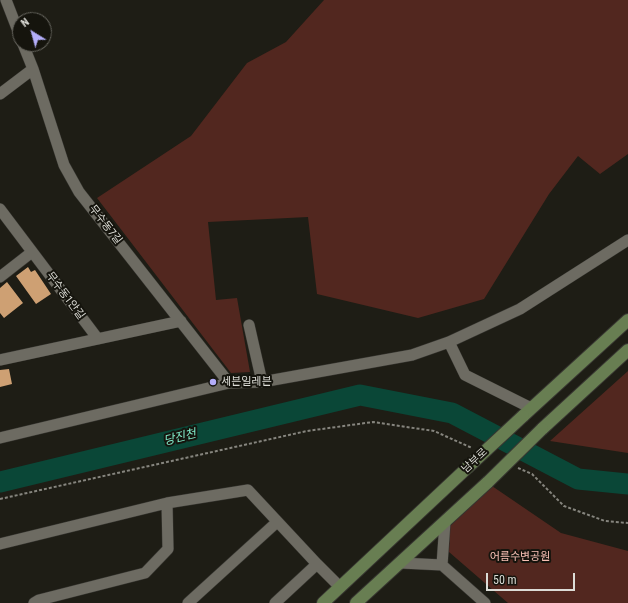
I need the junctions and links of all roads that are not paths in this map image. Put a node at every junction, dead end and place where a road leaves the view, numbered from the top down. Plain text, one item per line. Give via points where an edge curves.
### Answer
1 (6, 0) edge
2 (12, 15) edge
3 (26, 52) edge
4 (33, 69) junction
5 (0, 94) edge
6 (0, 209) edge
7 (628, 240) edge
8 (32, 252) junction
9 (0, 277) edge
10 (628, 320) edge
11 (181, 321) junction
12 (249, 325) dead end
13 (98, 339) junction
14 (449, 342) junction
15 (628, 350) edge
16 (0, 360) edge
17 (262, 382) junction
18 (229, 383) junction
19 (527, 412) junction
20 (0, 438) edge
21 (167, 503) junction
22 (278, 522) junction
23 (445, 522) junction
24 (0, 544) edge
25 (401, 563) junction
26 (317, 564) junction
27 (442, 565) junction
28 (340, 587) junction
29 (34, 603) edge
30 (188, 603) edge
31 (275, 603) edge
32 (323, 603) edge
33 (356, 603) edge
34 (485, 603) edge

1 - 2 street
3 - 4 street, 무수동7길
4 - 5 street
4 - 11 street, 무수동7길 via 64,165 79,192
6 - 8 street, 무수동1안길
7 - 14 street via 520,309
8 - 9 street
8 - 13 street, 무수동1안길
10 - 19 main road, 남부로
11 - 13 street
11 - 18 street, 무수동7길
12 - 17 street
13 - 16 street
14 - 17 street via 412,355
14 - 19 street via 465,375
15 - 23 main road, bridge
17 - 18 street
18 - 20 street
19 - 28 main road, 남부로, bridge
21 - 22 street via 248,490
21 - 24 street
21 - 29 street via 168,549 145,573
22 - 26 street
22 - 30 street
23 - 25 main road
23 - 27 street
25 - 27 street
25 - 33 main road
26 - 28 street
26 - 31 street
27 - 34 street
28 - 32 main road, 남부로

